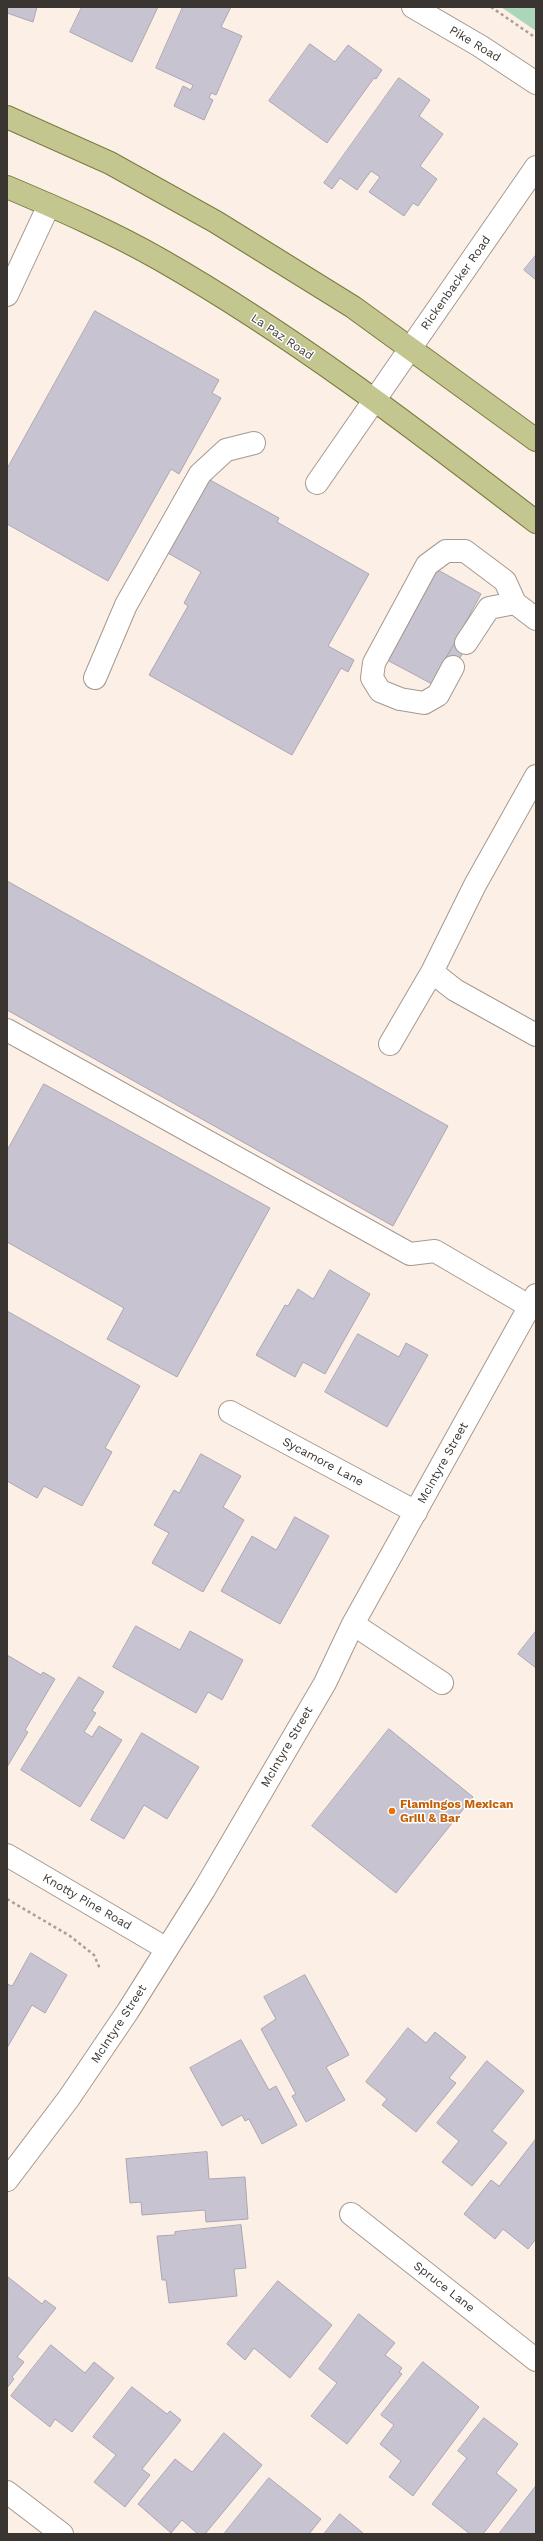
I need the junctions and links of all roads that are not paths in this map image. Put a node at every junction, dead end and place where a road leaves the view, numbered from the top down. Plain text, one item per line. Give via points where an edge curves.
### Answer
1 (413, 7) edge
2 (536, 83) edge
3 (7, 117) edge
4 (536, 167) edge
5 (7, 187) edge
6 (49, 205) junction
7 (7, 295) edge
8 (410, 349) junction
9 (376, 399) junction
10 (536, 440) edge
11 (254, 443) dead end
12 (317, 483) dead end
13 (536, 522) edge
14 (515, 603) junction
15 (536, 619) edge
16 (466, 643) dead end
17 (453, 666) dead end
18 (95, 678) dead end
19 (536, 776) edge
20 (432, 972) junction
21 (7, 1030) edge
22 (536, 1035) edge
23 (390, 1044) dead end
24 (532, 1300) edge
25 (230, 1412) dead end
26 (416, 1512) junction
27 (353, 1624) junction
28 (442, 1683) dead end
29 (7, 1855) edge
30 (167, 1948) junction
31 (7, 2180) edge
32 (351, 2214) dead end
33 (536, 2360) edge
34 (7, 2492) edge
35 (62, 2534) edge

1 - 2 street, Pike Road via 480,46
3 - 8 main road via 110,163 216,222 353,307
4 - 8 street, Rickenbacker Road
5 - 6 main road, La Paz Road
6 - 7 street
6 - 9 main road, La Paz Road via 167,264 221,296
8 - 9 street, Rickenbacker Road
8 - 10 main road
9 - 12 street, Rickenbacker Road
9 - 13 main road, La Paz Road
11 - 18 street via 226,450 200,474 126,605
14 - 15 street
14 - 16 street via 489,608
14 - 17 street via 505,581 465,551 446,551 427,566 374,663 372,678 380,690 400,699 424,703 438,695
19 - 20 street via 475,885
20 - 22 street via 455,990
20 - 23 street
21 - 24 street via 410,1254 434,1251
24 - 26 street, McIntyre Street
25 - 26 street, Sycamore Lane
26 - 27 street, McIntyre Street
27 - 28 street
27 - 30 street, McIntyre Street via 325,1683
29 - 30 street, Knotty Pine Road
30 - 31 street, McIntyre Street via 69,2098
32 - 33 street, Spruce Lane
34 - 35 street

